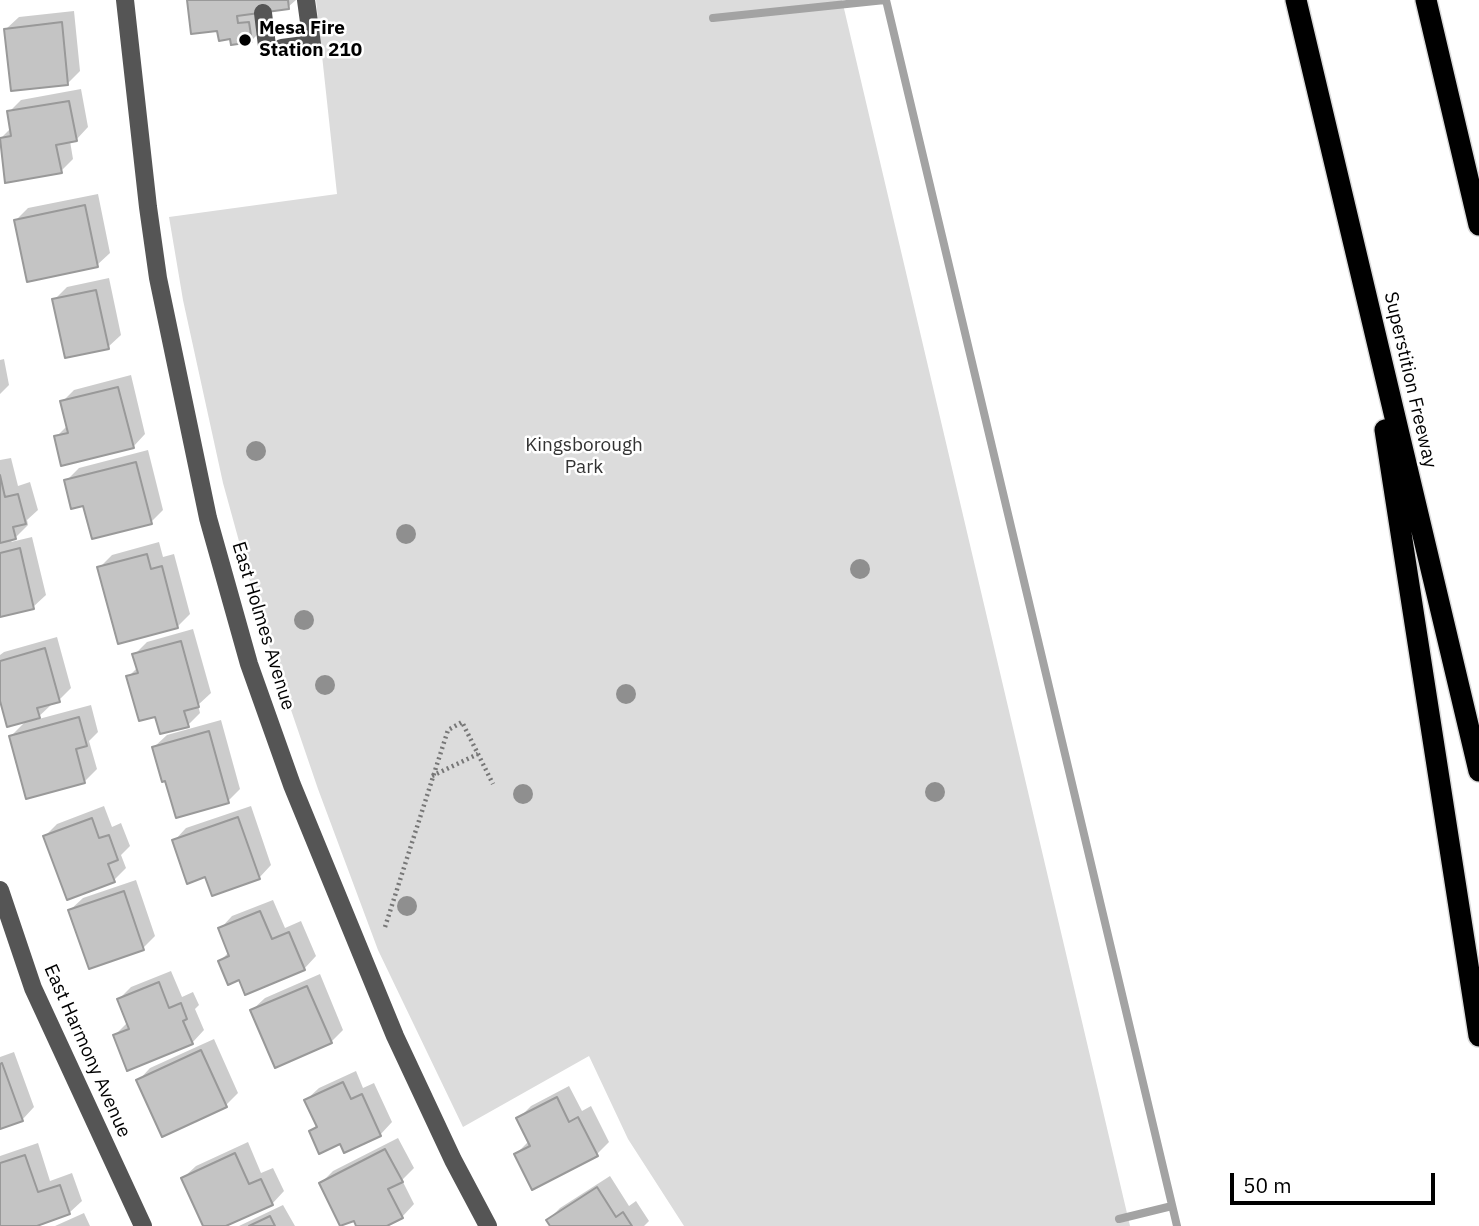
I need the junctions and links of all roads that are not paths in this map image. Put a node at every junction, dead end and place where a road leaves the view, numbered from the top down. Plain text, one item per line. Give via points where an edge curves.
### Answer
1 (125, 0) edge
2 (306, 0) edge
3 (1296, 0) edge
4 (1426, 0) edge
5 (263, 13) dead end
6 (1479, 225) edge
7 (1362, 276) junction
8 (1479, 771) edge
9 (0, 890) edge
10 (1479, 1036) edge
11 (144, 1226) edge
12 (488, 1226) edge

1 - 12 street, East Holmes Avenue via 160,290 208,518 249,664 292,785 390,1024
2 - 5 street via 312,44 274,47
3 - 7 highway, Superstition Freeway
4 - 6 highway
7 - 8 highway, Superstition Freeway
7 - 10 highway
9 - 11 street, East Harmony Avenue via 33,988

